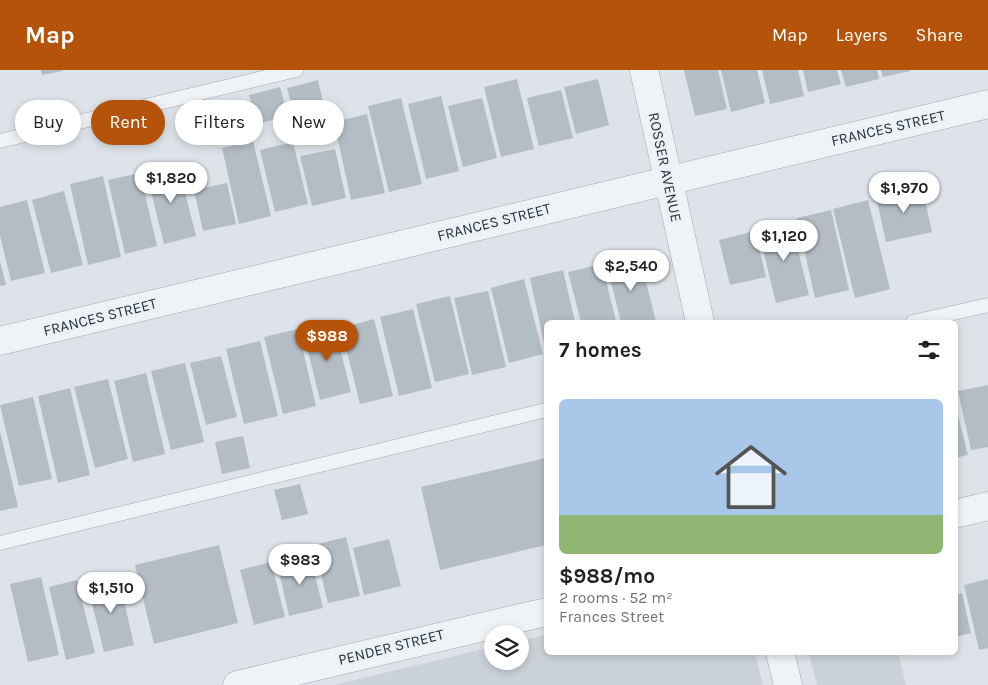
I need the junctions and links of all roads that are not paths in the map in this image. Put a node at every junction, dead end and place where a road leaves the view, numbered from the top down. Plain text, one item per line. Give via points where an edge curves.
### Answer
1 (296, 70) edge
2 (644, 70) edge
3 (988, 104) edge
4 (0, 141) edge
5 (667, 180) junction
6 (988, 305) edge
7 (700, 320) edge
8 (922, 320) edge
9 (0, 341) edge
10 (544, 410) edge
11 (988, 506) edge
12 (958, 513) edge
13 (0, 543) edge
14 (544, 612) edge
15 (781, 655) edge
16 (237, 685) edge
17 (788, 685) edge

1 - 4 lane
2 - 5 street, ROSSER AVENUE
3 - 5 street, FRANCES STREET
5 - 7 street, ROSSER AVENUE
5 - 9 street, FRANCES STREET
6 - 8 lane
10 - 13 lane
11 - 12 street
14 - 16 street, PENDER STREET
15 - 17 street

